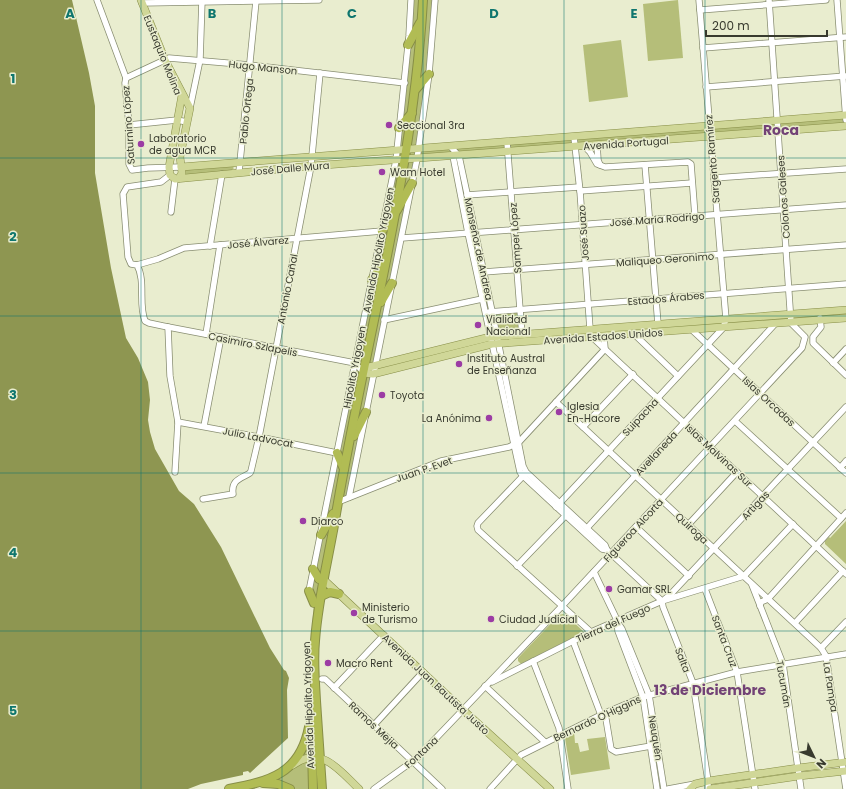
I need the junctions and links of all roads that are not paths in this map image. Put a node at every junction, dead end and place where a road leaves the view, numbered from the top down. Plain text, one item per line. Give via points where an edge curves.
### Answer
1 (97, 0) edge
2 (267, 0) edge
3 (319, 0) edge
4 (411, 0) edge
5 (423, 0) edge
6 (435, 0) edge
7 (699, 0) edge
8 (826, 0) edge
9 (837, 0) edge
10 (157, 1) edge
11 (203, 1) edge
12 (256, 1) junction
13 (141, 2) edge
14 (769, 2) edge
15 (700, 10) junction
16 (422, 19) junction
17 (843, 38) edge
18 (772, 43) junction
19 (408, 45) junction
20 (703, 48) junction
21 (165, 60) junction
22 (200, 60) junction
23 (250, 65) junction
24 (320, 73) junction
25 (429, 74) junction
26 (844, 76) edge
27 (126, 78) junction
28 (774, 82) junction
29 (405, 83) junction
30 (706, 87) junction
31 (416, 89) junction
32 (182, 95) junction
33 (190, 108) junction
34 (413, 112) junction
35 (846, 115) edge
36 (177, 120) junction
37 (846, 120) edge
38 (777, 121) junction
39 (187, 122) junction
40 (129, 125) junction
41 (710, 126) junction
42 (846, 126) edge
43 (399, 128) junction
44 (778, 131) junction
45 (711, 136) junction
46 (574, 137) junction
47 (507, 142) junction
48 (597, 145) junction
49 (450, 146) junction
50 (584, 146) junction
51 (575, 147) junction
52 (418, 149) junction
53 (407, 150) junction
54 (397, 151) junction
55 (508, 152) junction
56 (363, 153) junction
57 (312, 156) junction
58 (456, 156) junction
59 (417, 159) junction
60 (396, 160) junction
61 (405, 160) junction
62 (240, 162) junction
63 (364, 162) junction
64 (645, 165) junction
65 (311, 166) junction
66 (600, 166) junction
67 (169, 167) junction
68 (181, 167) junction
69 (846, 169) edge
70 (239, 172) junction
71 (781, 173) junction
72 (222, 174) junction
73 (175, 177) junction
74 (714, 178) junction
75 (412, 183) junction
76 (692, 183) junction
77 (647, 186) junction
78 (580, 189) junction
79 (511, 192) junction
80 (467, 195) junction
81 (846, 205) edge
82 (397, 210) junction
83 (783, 210) junction
84 (171, 212) dead end
85 (717, 215) junction
86 (695, 216) junction
87 (649, 220) junction
88 (582, 225) junction
89 (514, 230) junction
90 (382, 231) junction
91 (468, 233) junction
92 (475, 233) junction
93 (402, 238) junction
94 (296, 239) junction
95 (220, 245) junction
96 (846, 245) edge
97 (210, 246) junction
98 (786, 249) junction
99 (720, 254) junction
100 (387, 256) junction
101 (653, 260) junction
102 (137, 265) junction
103 (585, 265) junction
104 (517, 270) junction
105 (484, 272) junction
106 (372, 280) junction
107 (392, 283) junction
108 (846, 284) edge
109 (789, 288) junction
110 (723, 293) junction
111 (482, 299) junction
112 (656, 299) junction
113 (588, 304) junction
114 (377, 308) junction
115 (520, 310) junction
116 (846, 310) edge
117 (492, 311) junction
118 (485, 312) junction
119 (817, 312) junction
120 (790, 314) junction
121 (846, 318) edge
122 (726, 319) junction
123 (384, 320) junction
124 (821, 320) junction
125 (791, 323) junction
126 (658, 324) junction
127 (775, 324) junction
128 (168, 327) junction
129 (723, 328) junction
130 (590, 329) junction
131 (692, 330) junction
132 (206, 334) junction
133 (522, 334) junction
134 (634, 334) junction
135 (604, 336) junction
136 (221, 337) junction
137 (592, 337) junction
138 (494, 340) junction
139 (708, 344) junction
140 (815, 346) junction
141 (276, 348) junction
142 (802, 348) junction
143 (605, 349) junction
144 (846, 349) edge
145 (834, 363) junction
146 (376, 365) junction
147 (360, 368) junction
148 (734, 368) junction
149 (373, 374) junction
150 (632, 374) junction
151 (846, 374) edge
152 (678, 376) junction
153 (761, 394) junction
154 (658, 398) junction
155 (556, 402) junction
156 (846, 407) edge
157 (366, 412) junction
158 (735, 421) junction
159 (178, 422) junction
160 (684, 422) junction
161 (204, 426) junction
162 (583, 427) junction
163 (259, 436) junction
164 (516, 443) junction
165 (813, 443) junction
166 (349, 445) junction
167 (710, 447) junction
168 (608, 451) junction
169 (337, 453) junction
170 (846, 461) edge
171 (840, 468) junction
172 (344, 469) junction
173 (788, 470) junction
174 (175, 472) dead end
175 (737, 472) junction
176 (846, 473) edge
177 (525, 474) junction
178 (635, 476) junction
179 (763, 496) junction
180 (349, 497) junction
181 (203, 499) dead end
182 (661, 500) junction
183 (338, 502) junction
184 (558, 505) junction
185 (567, 513) junction
186 (846, 513) edge
187 (333, 514) junction
188 (841, 518) junction
189 (793, 524) junction
190 (688, 525) junction
191 (636, 526) junction
192 (587, 528) junction
193 (320, 535) junction
194 (816, 546) junction
195 (714, 549) junction
196 (609, 552) junction
197 (517, 566) junction
198 (313, 569) junction
199 (594, 572) junction
200 (844, 572) edge
201 (689, 576) junction
202 (744, 576) junction
203 (321, 579) junction
204 (751, 583) junction
205 (704, 589) junction
206 (309, 592) joint
207 (339, 594) junction
208 (321, 596) junction
209 (768, 599) junction
210 (662, 601) junction
211 (314, 603) junction
212 (562, 606) junction
213 (760, 606) junction
214 (617, 622) junction
215 (846, 622) edge
216 (795, 623) junction
217 (591, 632) junction
218 (384, 635) junction
219 (573, 641) junction
220 (821, 648) junction
221 (846, 654) edge
222 (514, 656) junction
223 (826, 656) junction
224 (533, 661) junction
225 (783, 664) junction
226 (523, 666) junction
227 (423, 672) junction
228 (737, 672) junction
229 (319, 681) junction
230 (693, 683) junction
231 (486, 685) junction
232 (334, 688) junction
233 (649, 695) junction
234 (643, 697) junction
235 (311, 703) junction
236 (463, 710) junction
237 (603, 714) junction
238 (374, 724) junction
239 (560, 735) junction
240 (545, 742) junction
241 (651, 746) junction
242 (316, 757) junction
243 (517, 759) junction
244 (413, 762) junction
245 (844, 763) edge
246 (798, 768) junction
247 (845, 771) edge
248 (753, 774) junction
249 (275, 776) junction
250 (799, 776) junction
251 (708, 781) junction
252 (256, 783) junction
253 (693, 786) edge
254 (754, 786) edge
255 (230, 789) edge
256 (290, 789) edge
257 (313, 789) edge
258 (322, 789) edge
259 (359, 789) edge
260 (374, 789) edge
261 (442, 789) edge
262 (490, 789) edge
263 (550, 789) edge
264 (568, 789) edge
265 (657, 789) edge
266 (664, 789) edge
267 (668, 789) edge
268 (709, 789) edge
269 (800, 789) edge
270 (846, 789) edge

1 - 27 street, Saturnino López
2 - 3 street
2 - 12 street
4 - 19 street, Hipólito Yrigoyen
5 - 16 highway, Avenida Hipólito Yrigoyen
6 - 25 street, Hipólito Yrigoyen
7 - 15 street, Sargento Ramírez
8 - 14 street
9 - 17 street
10 - 11 street
10 - 13 street
11 - 12 street
11 - 22 street
12 - 23 street, Pablo Ortega
13 - 21 main road, Eustaquio Molina
14 - 15 street
14 - 18 street, Colonos Galeses
15 - 20 street, Sargento Ramírez
16 - 19 highway
16 - 31 highway, Avenida Hipólito Yrigoyen
17 - 18 street
17 - 26 street
18 - 20 street
18 - 28 street, Colonos Galeses
19 - 29 street, Hipólito Yrigoyen
20 - 30 street, Sargento Ramírez
21 - 22 street, Hugo Manson
21 - 27 street, Hugo Manson
21 - 32 main road, Eustaquio Molina
22 - 23 street, Hugo Manson
22 - 33 street
23 - 24 street, Hugo Manson
23 - 62 street, Pablo Ortega
24 - 29 street, Hugo Manson
24 - 57 street, Antonio Cañal
25 - 31 highway
25 - 52 street, Hipólito Yrigoyen
26 - 28 street
26 - 35 street
27 - 40 street, Saturnino López
28 - 30 street
28 - 38 street, Colonos Galeses
29 - 43 street, Hipólito Yrigoyen
30 - 41 street, Sargento Ramírez
31 - 34 highway, Avenida Hipólito Yrigoyen
32 - 33 main road
32 - 36 main road, Eustaquio Molina
33 - 39 main road
34 - 43 highway
34 - 53 highway, Avenida Hipólito Yrigoyen
35 - 37 street
35 - 38 main road, Avenida Portugal
36 - 39 street
36 - 40 street
36 - 67 main road, Eustaquio Molina
38 - 41 main road, Avenida Portugal
38 - 44 street, Colonos Galeses
39 - 68 main road via 180,157
40 - 67 street, Saturnino López via 129,164 132,170
41 - 45 street, Sargento Ramírez
41 - 46 main road, Avenida Portugal
42 - 44 main road, Avenida Portugal
43 - 54 street, Hipólito Yrigoyen
44 - 45 main road, Avenida Portugal
44 - 71 street, Colonos Galeses
45 - 48 main road, Avenida Portugal
45 - 74 street, Sargento Ramírez
46 - 47 main road, Avenida Portugal
46 - 51 street, José Suazo
47 - 49 main road, Avenida Portugal
47 - 55 street, Samper López
48 - 50 main road, Avenida Portugal
48 - 66 street
49 - 52 main road, Avenida Portugal
49 - 58 street
50 - 51 main road, Avenida Portugal
50 - 66 street
51 - 55 main road, Avenida Portugal
51 - 78 street, José Suazo
52 - 53 main road, Avenida Portugal
52 - 59 street, Hipólito Yrigoyen
53 - 54 main road, José Dalle Mura
53 - 61 highway, Avenida Hipólito Yrigoyen
54 - 56 main road, José Dalle Mura
54 - 60 street, Hipólito Yrigoyen
55 - 58 main road, Avenida Portugal
55 - 79 street, Samper López
56 - 57 main road, José Dalle Mura
56 - 63 street
57 - 62 main road, José Dalle Mura
57 - 65 street, Antonio Cañal
58 - 59 main road, Avenida Portugal
58 - 80 street, Monseñor de Andrea
58 - 91 street, Monseñor de Andrea
59 - 61 main road, Avenida Portugal
59 - 75 street, Hipólito Yrigoyen
60 - 61 main road, José Dalle Mura
60 - 63 main road, José Dalle Mura
60 - 90 street, Hipólito Yrigoyen
61 - 82 highway, Avenida Hipólito Yrigoyen
62 - 68 main road, José Dalle Mura
62 - 70 street, Pablo Ortega
63 - 65 main road, José Dalle Mura
64 - 66 street
64 - 76 street via 688,162 692,168
64 - 77 street
65 - 70 main road, José Dalle Mura
65 - 94 street, Antonio Cañal
67 - 68 street
67 - 73 main road, Eustaquio Molina
68 - 73 main road via 182,173
69 - 71 street
70 - 72 main road, José Dalle Mura
71 - 74 street
71 - 83 street, Colonos Galeses
72 - 73 main road, José Dalle Mura
72 - 97 street
73 - 84 street
73 - 102 street via 161,182 131,185 124,190 128,257 132,264
74 - 85 street, Sargento Ramírez
75 - 82 highway
75 - 93 street, Hipólito Yrigoyen
76 - 77 street
76 - 86 street
77 - 78 street
77 - 87 street
78 - 79 street
78 - 88 street, José Suazo
79 - 80 street
79 - 89 street, Samper López
80 - 92 street, Monseñor de Andrea
81 - 83 street, José María Rodrigo
82 - 90 highway
82 - 100 highway, Avenida Hipólito Yrigoyen
83 - 85 street, José María Rodrigo
83 - 98 street, Colonos Galeses
85 - 86 street, José María Rodrigo
85 - 99 street, Sargento Ramírez
86 - 87 street, José María Rodrigo
87 - 88 street, José María Rodrigo
87 - 101 street
88 - 89 street, José María Rodrigo
88 - 103 street, José Suazo
89 - 92 street, José María Rodrigo
89 - 104 street, Samper López
90 - 94 street, José Álvarez
90 - 106 street, Hipólito Yrigoyen
91 - 92 street, José María Rodrigo
91 - 93 street, José María Rodrigo
91 - 111 street, Monseñor de Andrea
92 - 105 street, Monseñor de Andrea
93 - 107 street, Hipólito Yrigoyen
94 - 95 street, José Álvarez
94 - 141 street, Antonio Cañal
95 - 97 street, José Álvarez
95 - 132 street
96 - 98 street, Maliqueo Geronimo
97 - 102 street, José Álvarez via 180,248 158,259
98 - 99 street, Maliqueo Geronimo
98 - 109 street, Colonos Galeses
99 - 101 street, Maliqueo Geronimo
99 - 110 street, Sargento Ramírez
100 - 106 highway
100 - 114 highway, Avenida Hipólito Yrigoyen
101 - 103 street, Maliqueo Geronimo
101 - 112 street
102 - 128 street, Casimiro Szlapelis via 140,272 144,318 149,323
103 - 104 street, Maliqueo Geronimo
103 - 113 street, José Suazo
104 - 105 street, Maliqueo Geronimo
104 - 115 street, Samper López
105 - 117 street, Monseñor de Andrea
106 - 147 street, Hipólito Yrigoyen
107 - 114 highway
107 - 123 street, Hipólito Yrigoyen
108 - 109 street, Estados Árabes
109 - 110 street, Estados Árabes
109 - 120 street, Colonos Galeses
110 - 112 street, Estados Árabes
110 - 122 street, Sargento Ramírez
111 - 118 street, Monseñor de Andrea
111 - 123 street
112 - 113 street, Estados Árabes
112 - 126 street
113 - 115 street, Estados Árabes
113 - 130 street, José Suazo
114 - 147 highway, Avenida Hipólito Yrigoyen
115 - 117 street, Estados Árabes
115 - 133 street, Samper López
116 - 119 main road, Avenida Estados Unidos
117 - 118 street, Estados Árabes
117 - 138 street, Monseñor de Andrea
118 - 138 street, Monseñor de Andrea
119 - 120 main road, Avenida Estados Unidos
119 - 124 street
120 - 122 main road, Avenida Estados Unidos
120 - 125 street, Colonos Galeses
121 - 124 main road, Avenida Estados Unidos
122 - 126 main road, Avenida Estados Unidos
122 - 129 street
123 - 146 street, Hipólito Yrigoyen
124 - 125 main road, Avenida Estados Unidos
124 - 140 street via 821,327 814,336
125 - 127 main road, Avenida Estados Unidos
125 - 142 street via 805,337
126 - 130 main road, Avenida Estados Unidos
127 - 129 main road, Avenida Estados Unidos
127 - 148 street, Avellaneda
128 - 132 street, Casimiro Szlapelis
128 - 159 street via 170,376
129 - 131 main road, Avenida Estados Unidos
129 - 139 street, Suipacha
130 - 133 main road, Avenida Estados Unidos
131 - 134 main road, Avenida Estados Unidos
131 - 139 street, Islas Orcadas
132 - 136 street, Casimiro Szlapelis
133 - 138 main road, Avenida Estados Unidos
134 - 135 main road, Avenida Estados Unidos
134 - 152 street
135 - 137 main road, Avenida Estados Unidos
135 - 143 street
136 - 141 street, Casimiro Szlapelis
136 - 161 street
137 - 138 main road, Avenida Estados Unidos
137 - 143 street, Islas Malvinas Sur
138 - 146 main road, Avenida Estados Unidos
138 - 149 main road, Avenida Estados Unidos
138 - 164 street, Monseñor de Andrea
139 - 148 street, Islas Orcadas
139 - 152 street, Suipacha
140 - 142 street via 808,345
140 - 145 street
141 - 147 street, Casimiro Szlapelis
141 - 163 street, Antonio Cañal
142 - 153 street, Figueroa Alcorta
143 - 150 street, Islas Malvinas Sur
143 - 155 street
144 - 145 street
145 - 151 street
146 - 147 main road, Avenida Estados Unidos
146 - 149 street, Hipólito Yrigoyen
147 - 149 main road, Avenida Estados Unidos
147 - 166 highway, Avenida Hipólito Yrigoyen
147 - 169 street, Hipólito Yrigoyen
148 - 153 street, Islas Orcadas
148 - 160 street, Avellaneda
149 - 157 street, Hipólito Yrigoyen
150 - 154 street, Islas Malvinas Sur
150 - 162 street
152 - 154 street, Suipacha
153 - 158 street, Figueroa Alcorta
153 - 165 street, Islas Orcadas
154 - 160 street, Islas Malvinas Sur
154 - 168 street, Suipacha
155 - 162 street, Quiroga
155 - 164 street
156 - 165 street, Artigas
157 - 166 highway
157 - 180 street, Hipólito Yrigoyen
158 - 167 street, Figueroa Alcorta
158 - 173 street
159 - 161 street, Julio Ladvocat
159 - 174 street
160 - 167 street, Islas Malvinas Sur
160 - 178 street, Avellaneda
161 - 163 street, Julio Ladvocat
162 - 168 street, Quiroga
163 - 169 street, Julio Ladvocat
163 - 181 street, Antonio Cañal via 251,471 234,484 233,494
164 - 177 street, Monseñor de Andrea
164 - 180 street, Juan P. Evet via 509,447 441,461
165 - 171 street, Islas Orcadas
165 - 173 street, Artigas
166 - 172 highway, Avenida Hipólito Yrigoyen
167 - 175 street, Islas Malvinas Sur
167 - 182 street, Figueroa Alcorta
168 - 178 street, Quiroga
168 - 184 street, Suipacha
169 - 172 highway
169 - 193 street, Hipólito Yrigoyen
170 - 171 street
171 - 176 street, Islas Orcadas
172 - 183 highway, Avenida Hipólito Yrigoyen
173 - 179 street, Artigas
173 - 188 street
175 - 179 street, Islas Malvinas Sur
175 - 190 street
177 - 184 street, Salta
177 - 197 street via 477,526 478,530
178 - 182 street, Quiroga
178 - 192 street, Avellaneda
179 - 189 street, Islas Malvinas Sur
179 - 195 street, Artigas
180 - 183 street, Juan P. Evet
182 - 190 street, Quiroga
182 - 191 street, Figueroa Alcorta
183 - 187 highway, Avenida Hipólito Yrigoyen
183 - 203 highway, Avenida Hipólito Yrigoyen
184 - 185 street, Salta
185 - 192 street, Salta
185 - 196 street, Salta via 602,549
185 - 197 street
186 - 188 street
187 - 193 highway
187 - 203 highway, Avenida Hipólito Yrigoyen
188 - 194 street
189 - 194 street, Islas Malvinas Sur
189 - 202 street
190 - 195 street, Quiroga
191 - 196 street, Figueroa Alcorta
191 - 201 street
192 - 196 street, Salta
193 - 198 street, Hipólito Yrigoyen
194 - 200 street, Islas Malvinas Sur
194 - 209 street
195 - 201 street, Artigas
195 - 202 street, Quiroga
196 - 199 street, Figueroa Alcorta
196 - 210 street, Salta
197 - 212 street
198 - 203 highway
198 - 206 street, Hipólito Yrigoyen
199 - 212 street, Figueroa Alcorta
199 - 214 street
200 - 216 street
201 - 210 street, Artigas
202 - 204 street, Quiroga
202 - 205 street, Tierra del Fuego
203 - 207 main road, Avenida Juan Bautista Justo
203 - 208 highway, Avenida Hipólito Yrigoyen
203 - 211 highway, Avenida Hipólito Yrigoyen
204 - 209 street, Quiroga
204 - 213 street, Tucumán
205 - 210 street, Tierra del Fuego
205 - 228 street, Santa Cruz
206 - 211 highway
207 - 208 highway via 330,592
207 - 218 main road, Avenida Juan Bautista Justo
208 - 229 highway, Avenida Hipólito Yrigoyen via 315,643
209 - 213 street
209 - 216 street, Quiroga
210 - 214 street, Tierra del Fuego
210 - 230 street, Salta
211 - 235 highway, Avenida Hipólito Yrigoyen via 310,651
212 - 217 street
212 - 222 street, Figueroa Alcorta
213 - 225 street, Tucumán
214 - 217 street, Tierra del Fuego
214 - 233 street, Neuquén
214 - 234 street, Neuquén via 618,631
215 - 220 street
216 - 220 street, Quiroga
217 - 219 street, Tierra del Fuego
218 - 227 main road, Avenida Juan Bautista Justo
218 - 232 street
219 - 224 street, Tierra del Fuego
219 - 237 street
220 - 223 street, Quiroga
221 - 223 street, Bernardo O'Higgins
222 - 226 street via 514,662
222 - 231 street, Figueroa Alcorta
223 - 225 street, Bernardo O'Higgins
223 - 245 street, La Pampa
224 - 226 street, Tierra del Fuego
224 - 239 street
225 - 228 street, Bernardo O'Higgins
225 - 246 street, Tucumán
226 - 231 street, Tierra del Fuego
227 - 236 main road, Avenida Juan Bautista Justo
227 - 238 street
228 - 230 street, Bernardo O'Higgins
228 - 248 street, Santa Cruz
229 - 232 street, Ramos Mejia via 325,680
229 - 242 highway, Avenida Hipólito Yrigoyen
230 - 233 street, Bernardo O'Higgins
230 - 251 street, Salta
231 - 236 street, Figueroa Alcorta
231 - 240 street
232 - 238 street, Ramos Mejia
233 - 234 street, Bernardo O'Higgins
233 - 266 street, Neuquén
234 - 237 street, Bernardo O'Higgins
234 - 241 street, Neuquén
235 - 242 highway
235 - 249 highway via 309,728 303,747 291,764
236 - 243 main road, Avenida Juan Bautista Justo
236 - 244 street, Fontana
237 - 239 street, Bernardo O'Higgins
237 - 241 street via 613,751
238 - 244 street, Ramos Mejia
239 - 240 street, Bernardo O'Higgins
239 - 264 street
240 - 243 street, Bernardo O'Higgins
241 - 265 street, Neuquén
242 - 249 main road via 299,760
242 - 257 highway
242 - 258 highway, Avenida Hipólito Yrigoyen
242 - 259 main road via 328,762
243 - 262 street, Bernardo O'Higgins
243 - 263 main road, Avenida Juan Bautista Justo
244 - 260 street, Fontana
244 - 261 street, Ramos Mejia
245 - 246 main road
245 - 247 street, La Pampa
246 - 248 main road
246 - 250 street, Tucumán
247 - 250 main road
247 - 270 street, La Pampa
248 - 251 main road
248 - 254 street, Santa Cruz
249 - 252 highway
250 - 254 main road
250 - 269 street, Tucumán
251 - 253 main road
251 - 268 street, Salta
252 - 255 highway
252 - 256 highway via 273,783
253 - 267 street
254 - 268 main road

